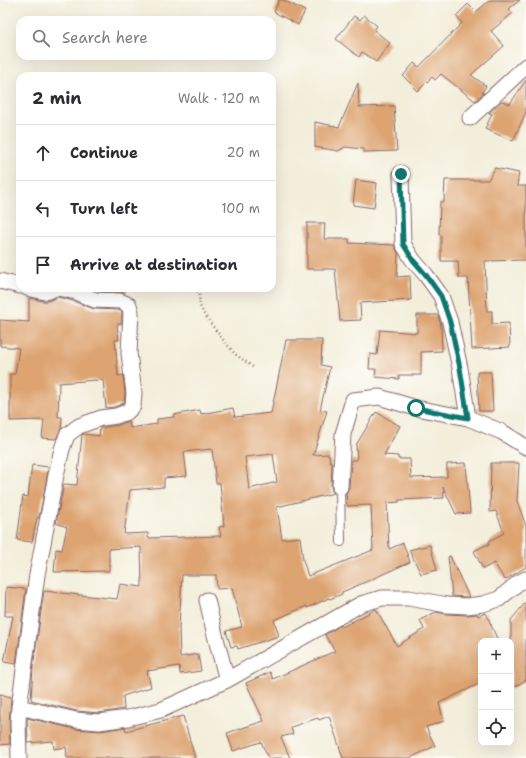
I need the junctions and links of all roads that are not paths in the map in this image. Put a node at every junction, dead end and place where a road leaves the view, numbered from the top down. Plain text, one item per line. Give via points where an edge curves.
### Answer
1 (526, 66) edge
2 (470, 118) dead end
3 (401, 174) dead end
4 (0, 281) edge
5 (16, 285) edge
6 (76, 292) edge
7 (468, 418) junction
8 (526, 448) edge
9 (340, 487) joint
10 (341, 542) dead end
11 (526, 578) edge
12 (207, 600) dead end
13 (227, 680) junction
14 (19, 707) junction
15 (19, 758) edge

1 - 2 street
3 - 7 street via 403,244 441,296 452,330
4 - 5 street
6 - 14 street via 95,300 120,301 129,305 133,406 127,412 79,426 67,435 56,475 37,576
7 - 8 street via 502,432
7 - 9 street via 416,408 379,397 353,400 343,434
9 - 10 lane
11 - 13 street via 499,599 483,604 447,605 409,598 382,598 361,604
12 - 13 street
13 - 14 street via 161,710 100,722 76,720
14 - 15 street

